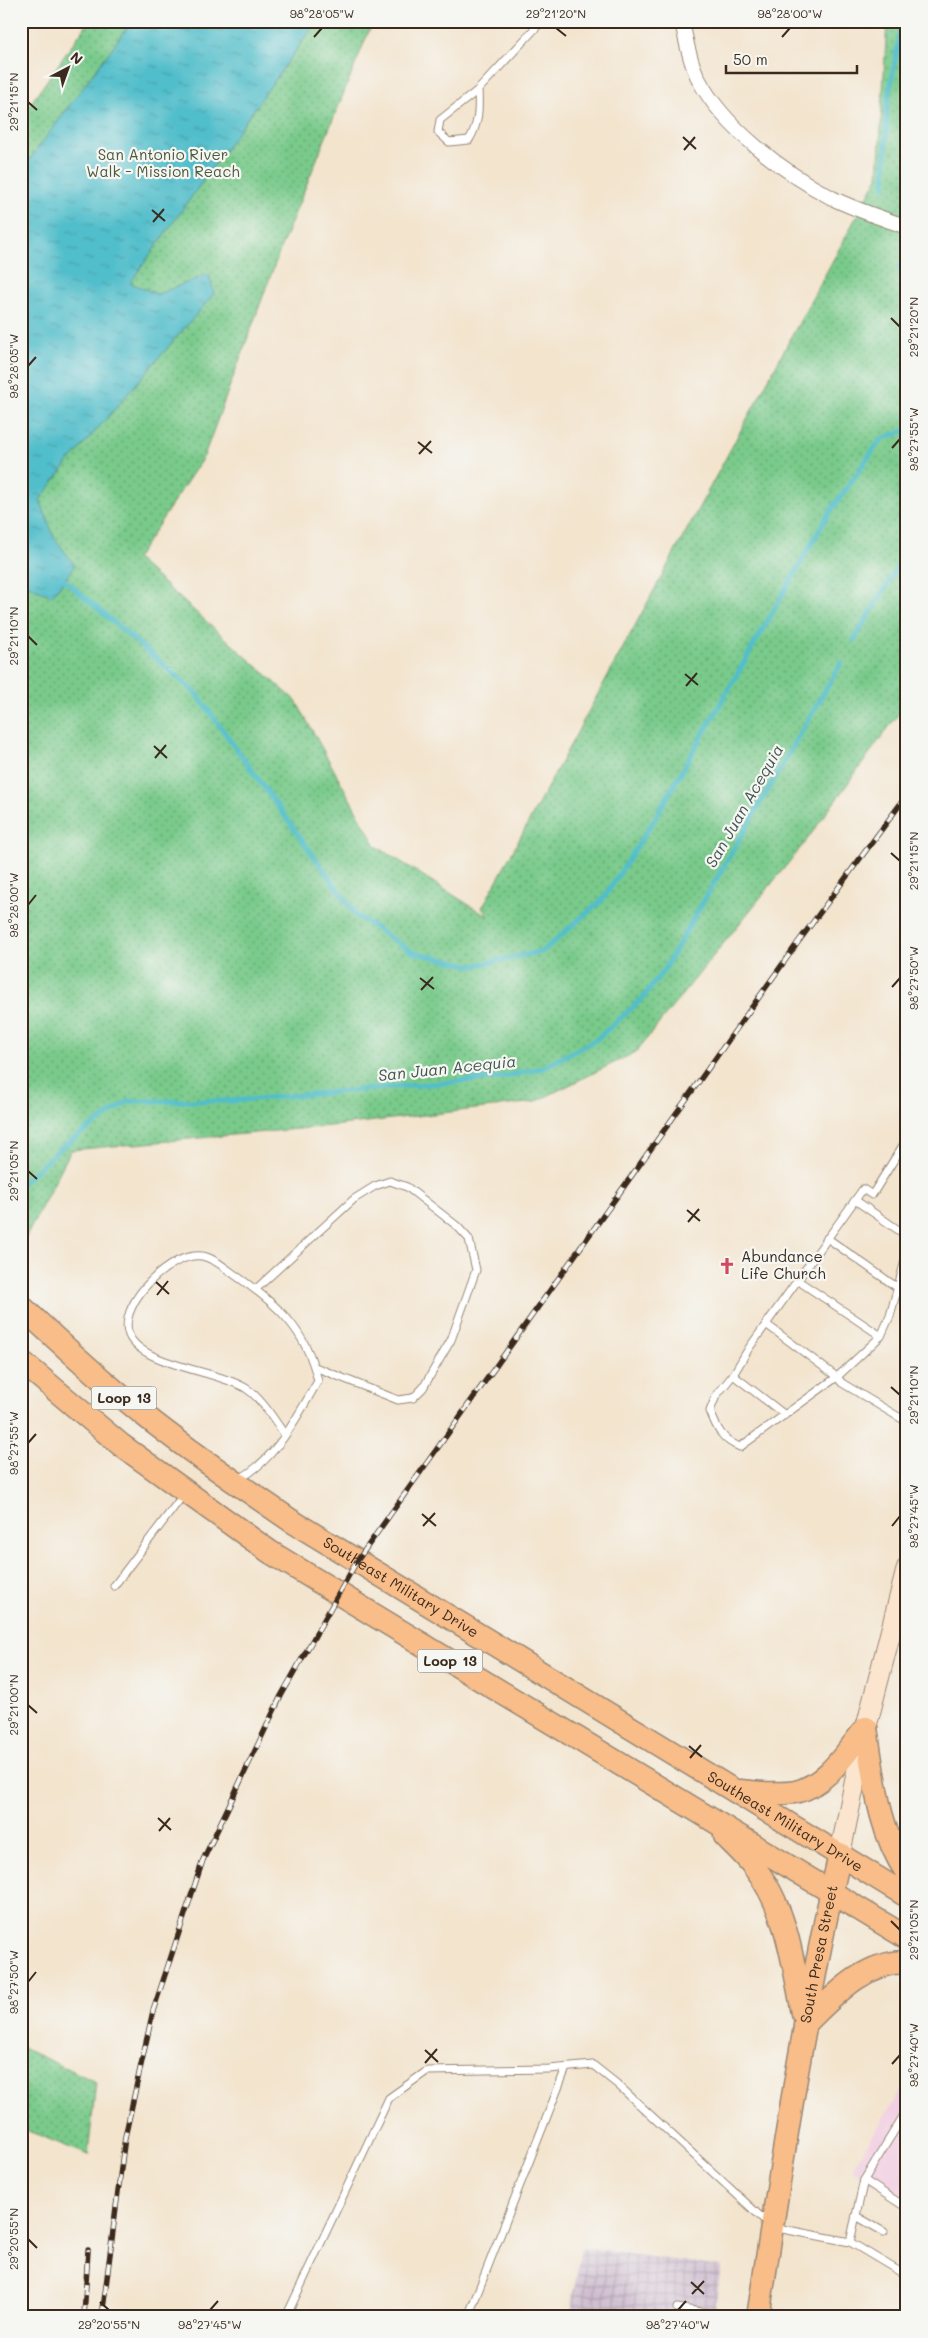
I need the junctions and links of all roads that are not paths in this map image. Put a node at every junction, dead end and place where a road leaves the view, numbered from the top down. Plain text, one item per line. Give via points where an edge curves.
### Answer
1 (542, 21) edge
2 (682, 21) edge
3 (478, 90) junction
4 (907, 227) edge
5 (907, 1139) edge
6 (855, 1200) junction
7 (907, 1236) edge
8 (827, 1238) junction
9 (907, 1253) edge
10 (797, 1280) junction
11 (898, 1288) junction
12 (256, 1289) junction
13 (21, 1306) edge
14 (766, 1324) junction
15 (881, 1336) junction
16 (21, 1361) edge
17 (315, 1367) junction
18 (733, 1375) junction
19 (837, 1377) junction
20 (785, 1415) junction
21 (907, 1422) edge
22 (285, 1435) junction
23 (234, 1482) junction
24 (186, 1492) junction
25 (213, 1511) junction
26 (907, 1568) edge
27 (114, 1586) dead end
28 (866, 1728) junction
29 (737, 1791) junction
30 (708, 1817) junction
31 (840, 1854) junction
32 (907, 1873) edge
33 (832, 1892) junction
34 (907, 1896) edge
35 (907, 1938) edge
36 (907, 1962) edge
37 (805, 2024) junction
38 (566, 2068) junction
39 (907, 2110) edge
40 (864, 2180) junction
41 (907, 2208) edge
42 (856, 2216) junction
43 (772, 2227) junction
44 (884, 2232) dead end
45 (850, 2242) junction
46 (907, 2276) edge
47 (677, 2308) dead end
48 (286, 2317) edge
49 (468, 2317) edge
50 (730, 2317) edge
51 (758, 2317) edge

1 - 3 lane
2 - 4 street via 699,79 713,103 737,129 784,168 833,198
3 - 3 lane via 440,120 438,132 449,142 469,140 476,128
5 - 6 lane via 872,1195 863,1189
6 - 7 lane
6 - 8 lane
8 - 10 lane
8 - 11 lane
9 - 11 lane
10 - 14 lane
10 - 15 lane
11 - 15 lane
12 - 17 lane via 277,1306 298,1330
12 - 17 lane via 354,1199 390,1181 407,1187 469,1239 476,1270 451,1340 423,1388 412,1398 398,1400
12 - 22 lane via 209,1258 187,1258 169,1266 142,1291 129,1310 127,1330 135,1345 145,1353 228,1379 248,1390
13 - 23 main road, Southeast Military Drive / Loop 13 via 145,1416
14 - 18 lane
14 - 19 lane
15 - 19 lane
16 - 24 main road, Loop 13 via 121,1445
17 - 22 lane via 318,1381
18 - 20 lane
18 - 20 lane via 716,1396 710,1411 723,1439 740,1447
19 - 20 lane
19 - 21 lane
22 - 23 lane via 255,1471
23 - 25 main road
23 - 29 main road, Southeast Military Drive / Loop 13 via 348,1556
24 - 25 main road, Loop 13
24 - 27 lane
25 - 30 main road, Loop 13 via 320,1583
26 - 28 main road, South Presa Street
28 - 29 main road via 827,1775 797,1792
28 - 31 main road, South Presa Street
28 - 32 main road via 879,1807 889,1838
29 - 31 main road, Southeast Military Drive / Loop 13
30 - 33 main road, Loop 13
30 - 37 main road via 755,1867 770,1891 784,1926
31 - 33 main road, South Presa Street
31 - 34 main road, Southeast Military Drive / Loop 13
33 - 35 main road, Loop 13
33 - 37 main road, South Presa Street
36 - 37 main road via 865,1972 842,1988
37 - 43 main road, South Presa Street
38 - 43 lane via 593,2065
38 - 48 lane via 427,2071 389,2098
38 - 49 lane
39 - 40 lane
40 - 41 lane
40 - 42 lane
42 - 44 lane
42 - 45 lane
43 - 45 lane
43 - 51 main road, South Presa Street
45 - 46 lane
47 - 50 lane

